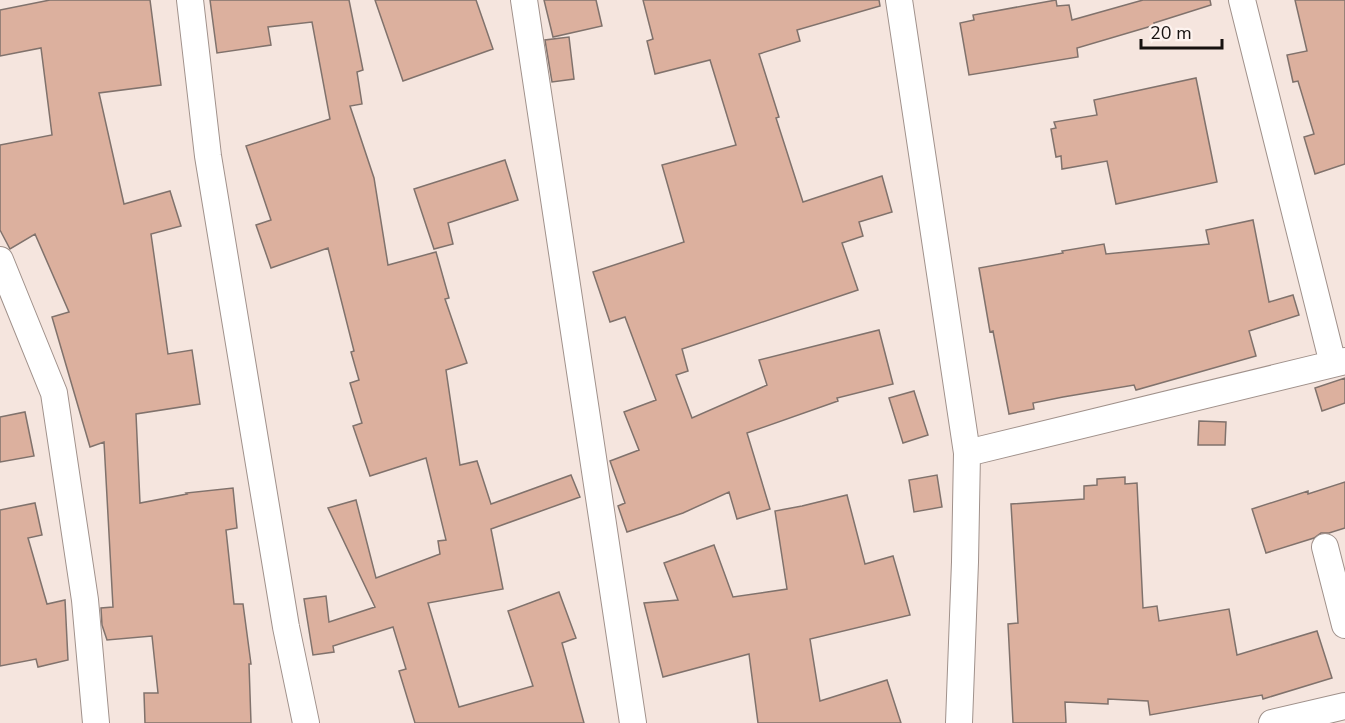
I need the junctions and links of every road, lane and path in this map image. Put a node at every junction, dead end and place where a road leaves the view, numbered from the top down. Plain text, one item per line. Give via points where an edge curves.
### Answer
1 (190, 0) edge
2 (524, 0) edge
3 (899, 0) edge
4 (1242, 0) edge
5 (0, 260) edge
6 (1339, 363) edge
7 (967, 453) junction
8 (1324, 547) dead end
9 (1345, 625) edge
10 (1345, 706) edge
11 (96, 723) edge
12 (306, 723) edge
13 (633, 723) edge
14 (959, 723) edge
15 (1272, 723) edge

1 - 12 street via 208,156 286,627
2 - 13 street
3 - 7 street
4 - 6 street
5 - 11 street via 54,393 85,600
6 - 7 street
7 - 14 street
8 - 9 street
10 - 15 street

